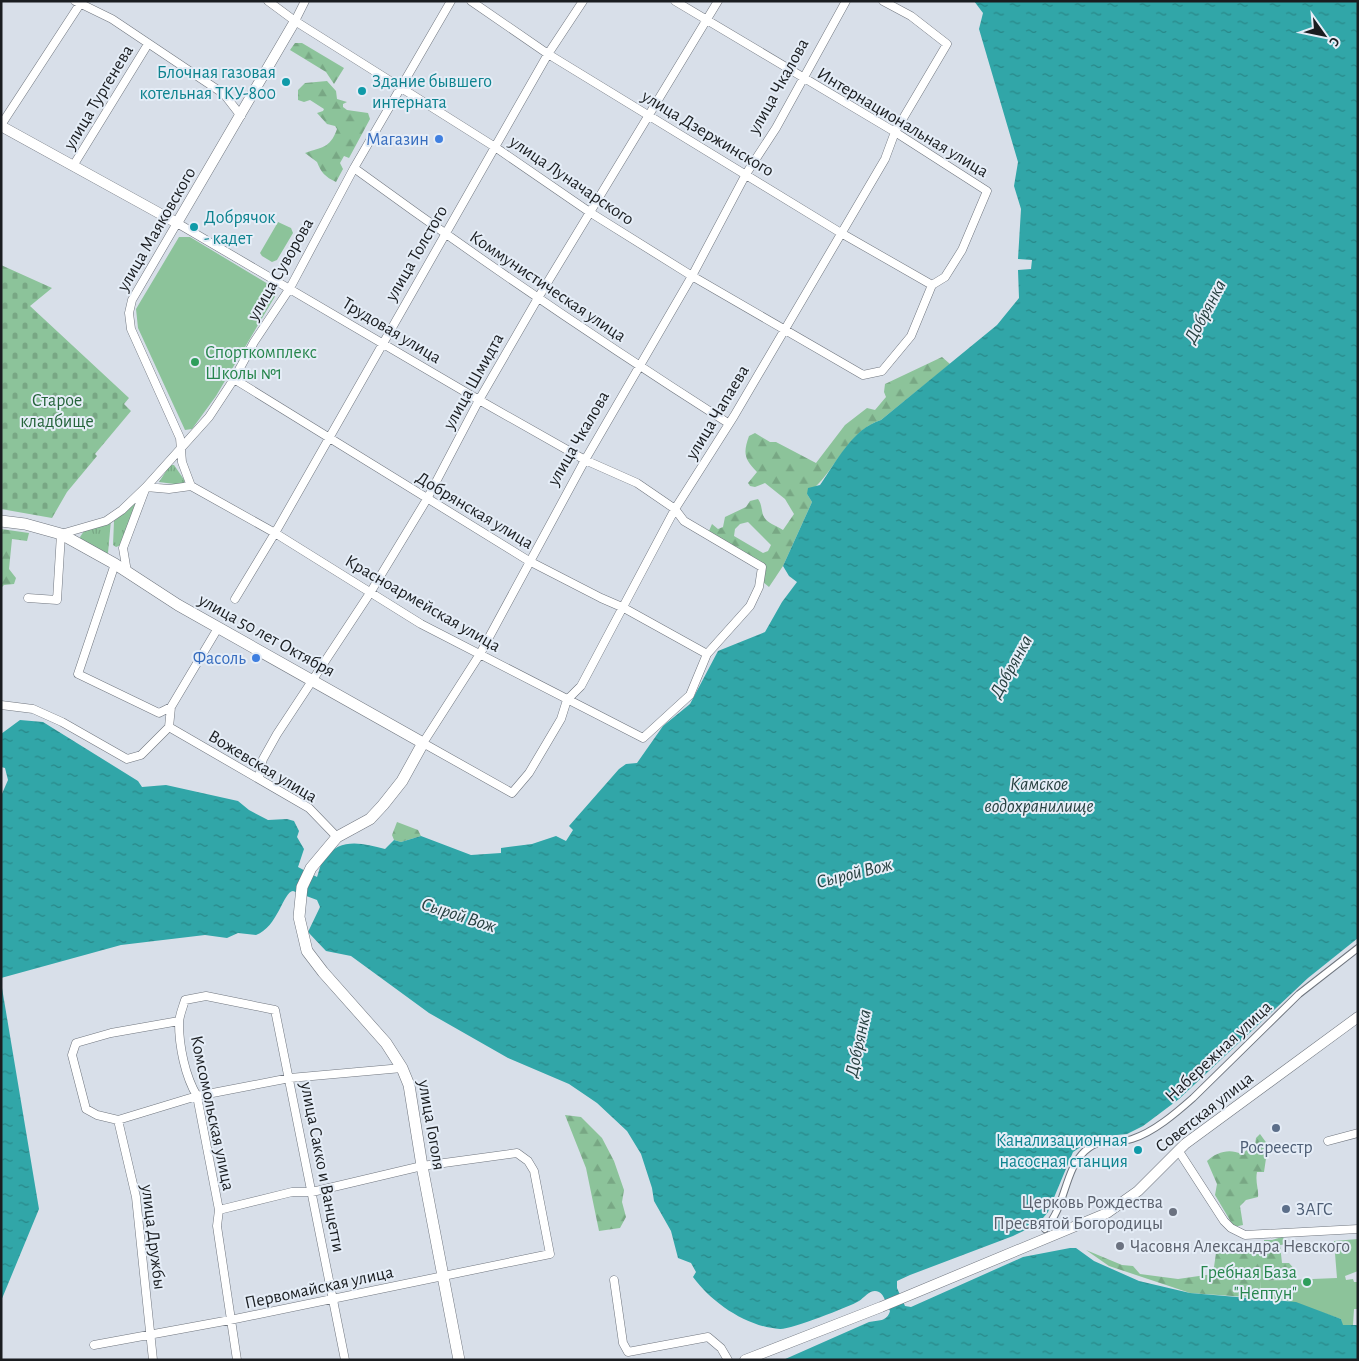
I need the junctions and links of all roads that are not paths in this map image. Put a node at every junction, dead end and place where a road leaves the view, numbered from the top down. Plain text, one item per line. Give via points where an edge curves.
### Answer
1 (268, 1) edge
2 (305, 1) edge
3 (451, 1) edge
4 (471, 1) edge
5 (583, 1) edge
6 (675, 1) edge
7 (718, 1) edge
8 (846, 1) edge
9 (883, 1) edge
10 (78, 3) edge
11 (295, 21) junction
12 (706, 21) junction
13 (148, 44) junction
14 (548, 54) junction
15 (802, 78) junction
16 (401, 87) junction
17 (241, 116) junction
18 (650, 116) junction
19 (1, 126) edge
20 (895, 132) junction
21 (495, 146) junction
22 (73, 166) junction
23 (354, 168) junction
24 (746, 174) junction
25 (591, 213) junction
26 (177, 223) junction
27 (841, 233) junction
28 (444, 234) junction
29 (692, 276) junction
30 (932, 285) junction
31 (290, 288) junction
32 (538, 298) junction
33 (785, 328) junction
34 (382, 342) junction
35 (640, 367) junction
36 (234, 380) junction
37 (479, 400) junction
38 (728, 423) junction
39 (328, 437) junction
40 (181, 447) junction
41 (585, 460) junction
42 (192, 486) junction
43 (146, 487) junction
44 (427, 499) junction
45 (675, 509) junction
46 (1, 522) edge
47 (275, 533) junction
48 (61, 534) junction
49 (530, 561) junction
50 (115, 564) junction
51 (127, 572) junction
52 (370, 593) junction
53 (28, 598) dead end
54 (235, 599) dead end
55 (624, 608) junction
56 (218, 628) junction
57 (480, 654) junction
58 (707, 654) junction
59 (314, 680) junction
60 (567, 700) junction
61 (1, 704) edge
62 (171, 707) junction
63 (169, 727) junction
64 (423, 743) junction
65 (259, 777) junction
66 (512, 793) joint
67 (337, 837) junction
68 (311, 868) joint
69 (1358, 948) edge
70 (1358, 1017) edge
71 (179, 1021) junction
72 (402, 1068) junction
73 (290, 1078) junction
74 (197, 1096) junction
75 (118, 1120) junction
76 (1358, 1133) edge
77 (1328, 1141) dead end
78 (1178, 1150) junction
79 (422, 1166) junction
80 (312, 1192) junction
81 (219, 1210) junction
82 (1045, 1229) dead end
83 (1358, 1229) edge
84 (443, 1277) junction
85 (614, 1280) dead end
86 (332, 1299) junction
87 (230, 1320) junction
88 (150, 1335) junction
89 (94, 1345) dead end
90 (153, 1360) edge
91 (237, 1360) edge
92 (345, 1360) edge
93 (459, 1360) edge
94 (728, 1360) edge
95 (745, 1360) edge

1 - 11 street, улица Луначарского
2 - 11 street, улица Маяковского
3 - 16 street, улица Суворова
4 - 14 street, улица Дзержинского
5 - 14 street, улица Толстого
6 - 12 street, Интернациональная улица
7 - 12 street, улица Шмидта
8 - 15 street, улица Чкалова
9 - 20 street, улица Чапаева via 911,16 947,44
10 - 13 street via 112,19
10 - 19 street
11 - 16 street, улица Луначарского
11 - 17 street, улица Маяковского
12 - 15 street, Интернациональная улица
12 - 18 street, улица Шмидта
13 - 17 street via 224,94
13 - 22 street, улица Тургенева
14 - 18 street, улица Дзержинского
14 - 21 street, улица Толстого
15 - 20 street, Интернациональная улица
15 - 24 street, улица Чкалова via 776,128
16 - 21 street, улица Луначарского
16 - 23 street, улица Суворова
17 - 26 street, улица Маяковского
18 - 24 street, улица Дзержинского
18 - 25 street, улица Шмидта
19 - 22 street, Трудовая улица
20 - 27 street, улица Чапаева via 885,159
20 - 30 street, Интернациональная улица via 987,191 962,250 945,277
21 - 25 street, улица Луначарского
21 - 28 street, улица Толстого
22 - 26 street, Трудовая улица
23 - 28 street, Коммунистическая улица
23 - 31 street, улица Суворова
24 - 27 street, улица Дзержинского
24 - 29 street, улица Чкалова
25 - 29 street, улица Луначарского
25 - 32 street, улица Шмидта
26 - 31 street, Трудовая улица
26 - 40 street, улица Маяковского via 132,300 129,313 134,339
27 - 30 street, улица Дзержинского
27 - 33 street, улица Чапаева
28 - 32 street, Коммунистическая улица
28 - 34 street, улица Толстого
29 - 33 street, улица Луначарского
29 - 35 street, улица Чкалова
30 - 33 street, улица Луначарского via 911,336 882,371 863,376
31 - 34 street, Трудовая улица
31 - 36 street, улица Суворова via 254,342
32 - 35 street, Коммунистическая улица
32 - 37 street, улица Шмидта
33 - 38 street, улица Чапаева
34 - 37 street, Трудовая улица
34 - 39 street, улица Толстого
35 - 38 street, Коммунистическая улица
35 - 41 street, улица Чкалова
36 - 39 street, Добрянская улица
36 - 40 street, улица Суворова via 210,417
37 - 41 street, Трудовая улица
37 - 44 street, улица Шмидта
38 - 45 street, улица Чапаева
39 - 44 street, Добрянская улица
39 - 47 street, улица Толстого
40 - 42 street, улица Маяковского via 184,468
40 - 43 street, улица Суворова
41 - 45 street, Трудовая улица via 637,484
41 - 49 street, улица Чкалова
42 - 43 street
42 - 47 street, Красноармейская улица
43 - 48 street via 106,521
43 - 51 street, улица Суворова via 123,548
44 - 49 street, Добрянская улица
44 - 52 street, улица Шмидта
45 - 55 street, улица Чапаева
45 - 58 street, Трудовая улица via 684,521 762,567 759,587 750,606
46 - 48 main road, улица 50 лет Октября via 25,524
47 - 52 street, Красноармейская улица
47 - 54 street, улица Толстого
48 - 50 main road, улица 50 лет Октября
48 - 53 street via 57,600
49 - 55 street, Добрянская улица
49 - 57 street, улица Чкалова
50 - 51 main road, улица 50 лет Октября
50 - 62 street via 78,674 159,712
51 - 56 main road, улица 50 лет Октября
52 - 57 street, Красноармейская улица
52 - 59 street, улица Шмидта
55 - 58 street, Добрянская улица
55 - 60 street, улица Чапаева via 581,686
56 - 59 main road, улица 50 лет Октября
56 - 62 street
57 - 60 street, Красноармейская улица
57 - 64 street, улица Чкалова
58 - 60 street, Красноармейская улица via 690,695 643,738
59 - 64 main road, улица 50 лет Октября
59 - 65 street, улица Шмидта via 277,734 263,759
60 - 66 street, улица Чапаева via 561,719 529,773
61 - 63 street via 33,709 126,759 141,755
62 - 63 street
63 - 65 street, Вожевская улица via 251,776
64 - 66 street, улица 50 лет Октября
64 - 67 main road, улица Чкалова via 402,781 370,819
65 - 67 street, Вожевская улица via 309,808
67 - 68 main road, улица Чкалова
68 - 72 main road, улица Гоголя via 300,899 300,927 307,951 386,1043
69 - 82 street, Набережная улица via 1299,994 1175,1112 1135,1138 1104,1141 1087,1149 1077,1162 1057,1214
70 - 78 street, Советская улица
71 - 73 street, улица Сакко и Ванцетти via 185,1000 206,996 276,1010
71 - 74 street, Комсомольская улица via 181,1047 191,1087
71 - 75 street via 112,1032 76,1043 72,1055 86,1109
72 - 73 street
72 - 79 main road, улица Гоголя via 409,1085
73 - 74 street
73 - 80 street, улица Сакко и Ванцетти
74 - 75 street
74 - 81 street, Комсомольская улица
75 - 88 street, улица Дружбы via 136,1197
76 - 77 street
78 - 83 street via 1224,1221 1245,1235
78 - 95 street, Советская улица via 1126,1201 1107,1213
79 - 80 street
79 - 84 main road, улица Гоголя
79 - 84 street, Первомайская улица via 517,1153 528,1161 534,1171 550,1254
80 - 81 street via 292,1192
80 - 86 street, улица Сакко и Ванцетти
81 - 87 street, Комсомольская улица via 217,1226
84 - 86 street, Первомайская улица
84 - 93 main road, улица Гоголя
85 - 94 street via 623,1343 628,1352 708,1338 721,1348
86 - 87 street, Первомайская улица
86 - 92 street, улица Сакко и Ванцетти
87 - 88 street, Первомайская улица
87 - 91 street, Комсомольская улица
88 - 89 street, Первомайская улица
88 - 90 street, улица Дружбы

